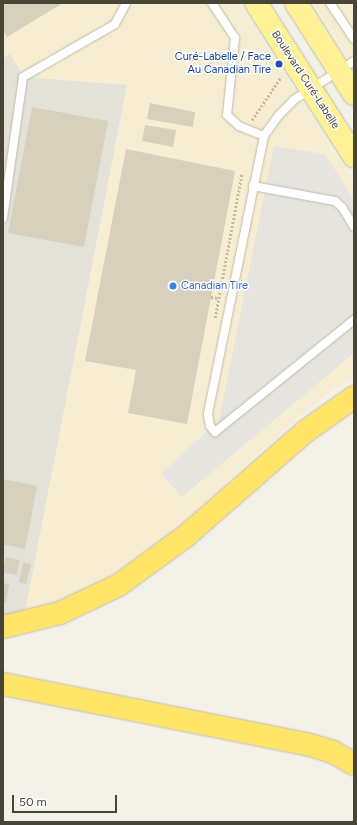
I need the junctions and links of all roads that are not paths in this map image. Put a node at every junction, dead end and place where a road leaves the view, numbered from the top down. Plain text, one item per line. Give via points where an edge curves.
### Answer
1 (126, 3) edge
2 (212, 3) edge
3 (256, 3) edge
4 (296, 3) edge
5 (330, 3) edge
6 (354, 39) edge
7 (347, 66) edge
8 (311, 89) junction
9 (354, 94) edge
10 (264, 136) junction
11 (354, 156) edge
12 (253, 186) junction
13 (3, 218) edge
14 (354, 227) edge
15 (354, 320) edge
16 (354, 397) edge
17 (3, 627) edge
18 (3, 684) edge
19 (354, 764) edge

1 - 13 lane via 115,24 23,77
2 - 10 lane via 235,38 228,115 239,126
3 - 8 main road, Boulevard Curé-Labelle
4 - 7 main road
5 - 6 lane
7 - 8 lane
7 - 9 main road
8 - 10 lane via 286,107
8 - 11 main road, Boulevard Curé-Labelle
10 - 12 lane
12 - 14 lane via 335,201 342,206
12 - 15 lane via 208,414 210,426 215,432
16 - 17 highway via 306,431 187,535 119,585 60,613
18 - 19 highway via 307,744 333,752

